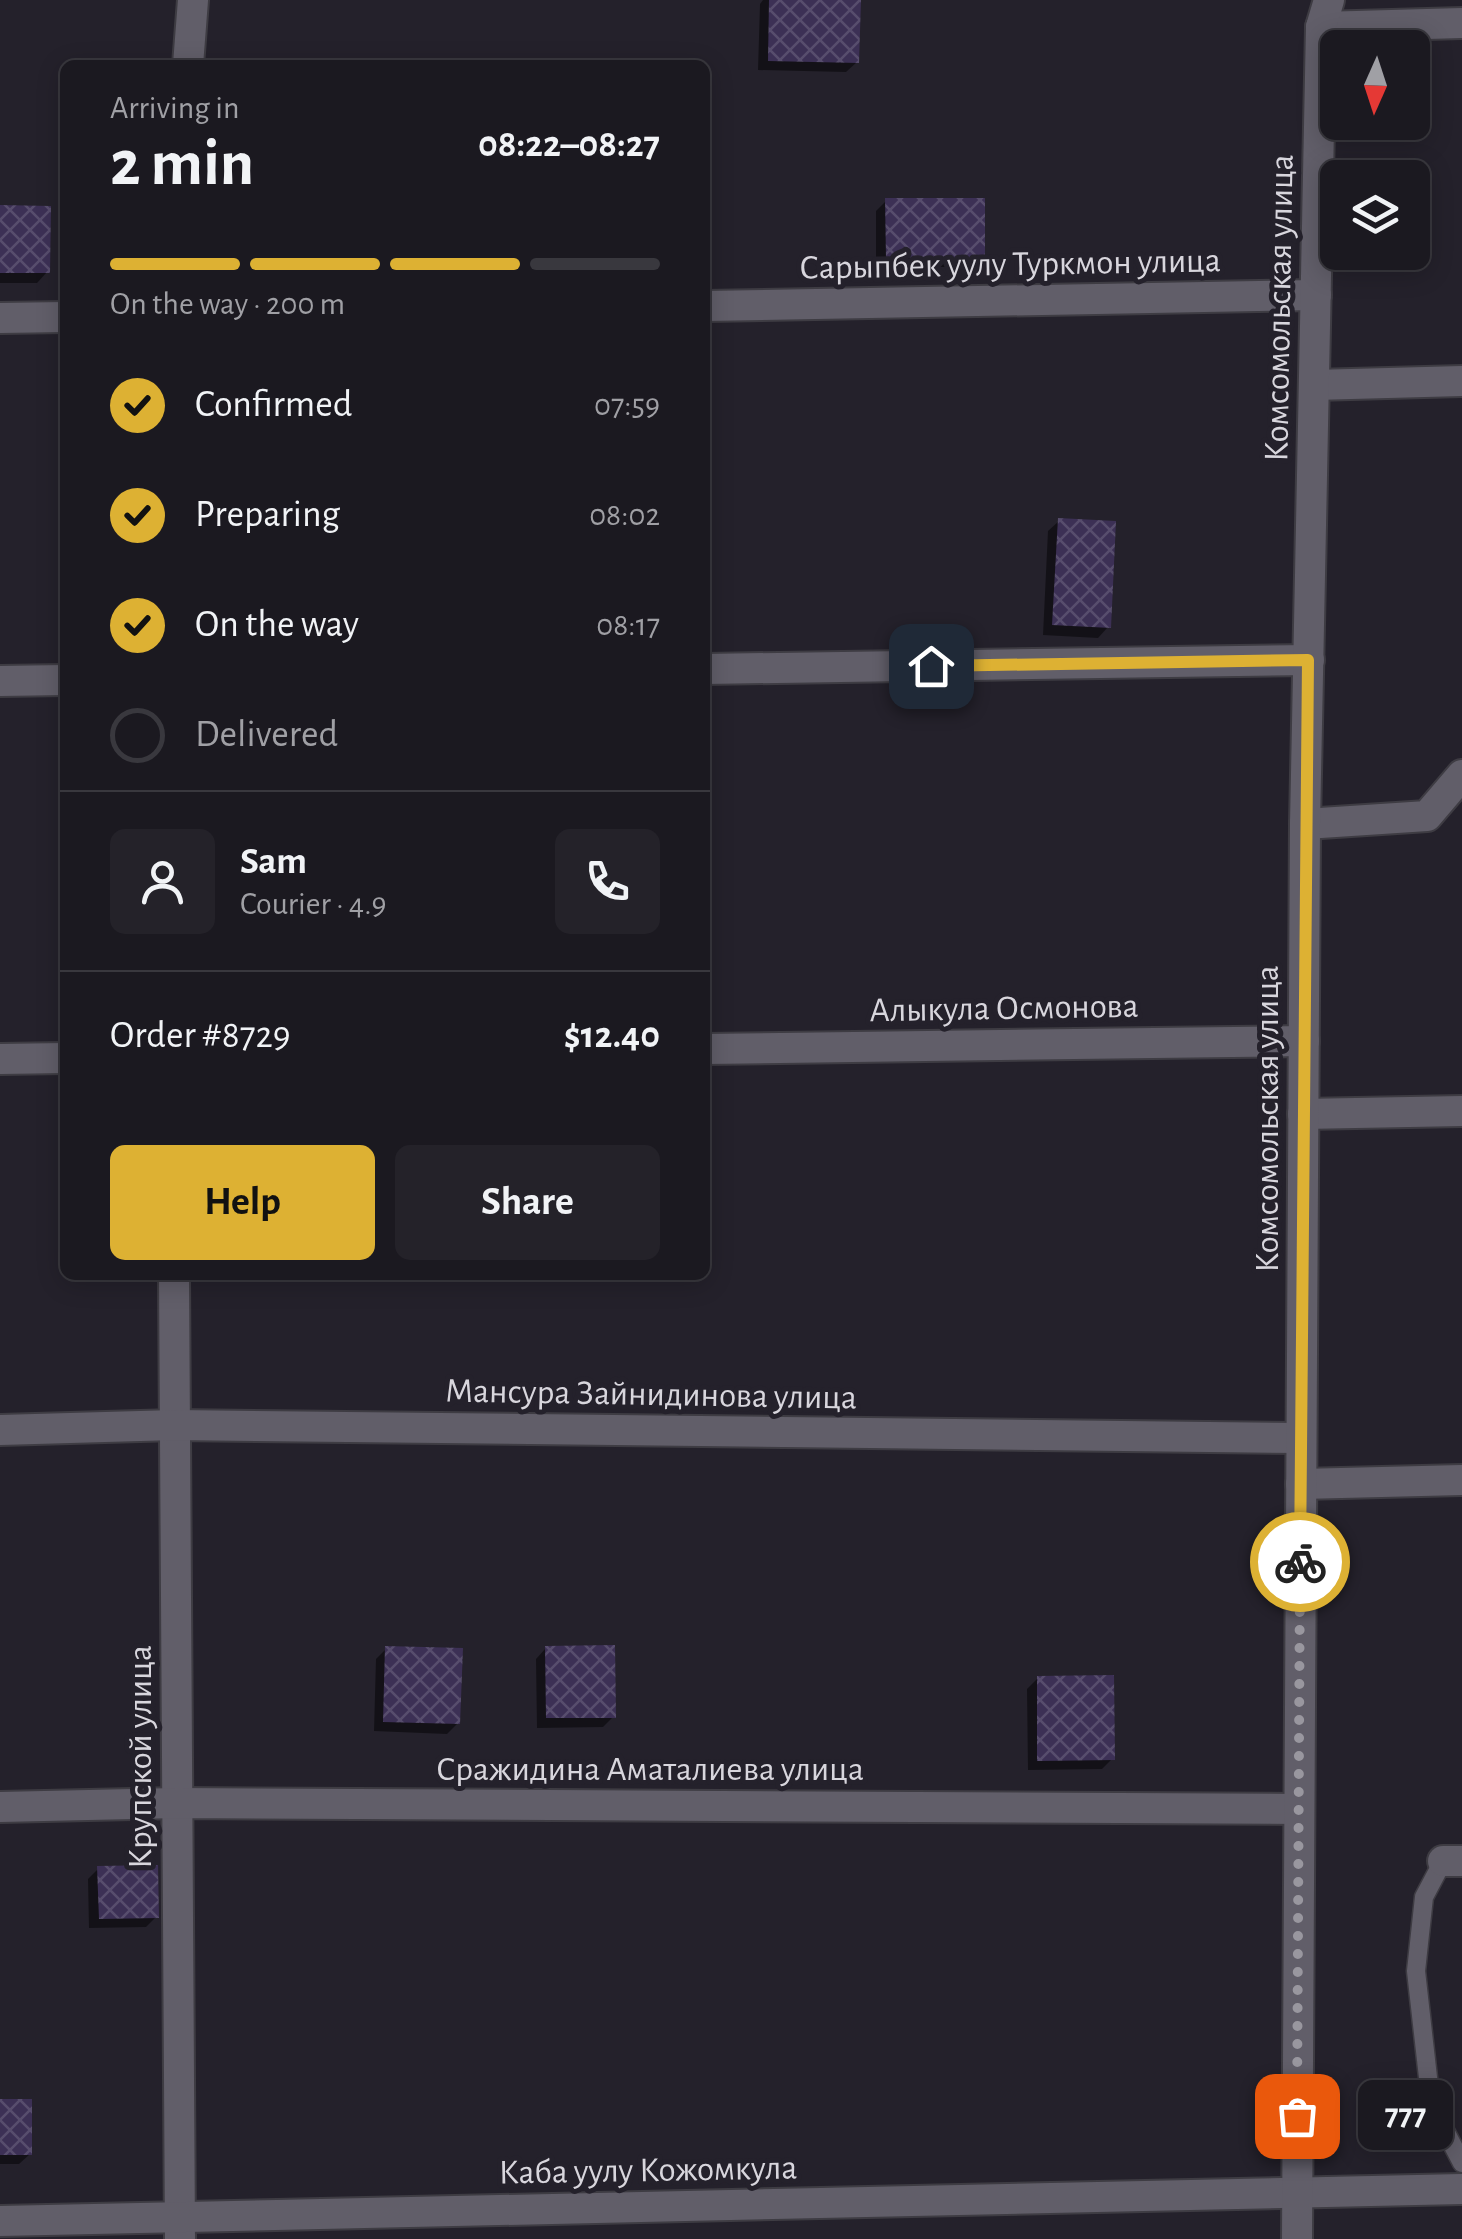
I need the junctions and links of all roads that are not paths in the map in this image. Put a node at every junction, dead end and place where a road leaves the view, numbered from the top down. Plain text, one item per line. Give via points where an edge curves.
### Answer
1 (194, 0) edge
2 (1325, 14) edge
3 (1462, 23) edge
4 (188, 60) edge
5 (1316, 295) junction
6 (710, 306) edge
7 (60, 317) edge
8 (0, 318) edge
9 (1462, 382) edge
10 (1314, 385) junction
11 (1308, 660) junction
12 (710, 670) edge
13 (60, 680) edge
14 (0, 681) edge
15 (1462, 775) edge
16 (1305, 824) junction
17 (1304, 1041) junction
18 (710, 1049) edge
19 (60, 1058) edge
20 (0, 1059) edge
21 (1462, 1111) edge
22 (1303, 1114) junction
23 (174, 1280) edge
24 (175, 1426) junction
25 (0, 1430) edge
26 (1301, 1438) junction
27 (1462, 1480) edge
28 (1301, 1484) junction
29 (177, 1803) junction
30 (0, 1807) edge
31 (1300, 1809) junction
32 (1452, 1861) edge
33 (1462, 2163) edge
34 (1462, 2189) edge
35 (1297, 2193) junction
36 (0, 2221) edge
37 (180, 2227) edge
38 (1296, 2239) edge

1 - 4 street
2 - 3 street
2 - 5 street, Комсомольская улица
5 - 6 street, Сарыпбек уулу Туркмон улица
5 - 10 street, Комсомольская улица
7 - 8 street
9 - 10 street
10 - 11 street, Комсомольская улица
11 - 12 street
11 - 16 street, Комсомольская улица
13 - 14 street
15 - 16 street via 1427,816
16 - 17 street, Комсомольская улица
17 - 18 street, Алыкула Осмонова
17 - 22 street, Комсомольская улица
19 - 20 street
21 - 22 street
22 - 26 street, Комсомольская улица
23 - 24 street, Крупской улица
24 - 25 street, Мансура Зайнидинова улица
24 - 26 street, Мансура Зайнидинова улица
24 - 29 street, Крупской улица
26 - 28 street, Комсомольская улица
27 - 28 street
28 - 31 street, Комсомольская улица
29 - 30 street, Сражидина Аматалиева улица
29 - 31 street, Сражидина Аматалиева улица
29 - 37 street, Крупской улица
31 - 35 street, Комсомольская улица
32 - 33 lane via 1424,1897 1416,1971 1432,2104
34 - 35 street, Каба уулу Кожомкула
35 - 37 street, Каба уулу Кожомкула
35 - 38 street, Комсомольская улица
36 - 37 street, Каба уулу Кожомкула

